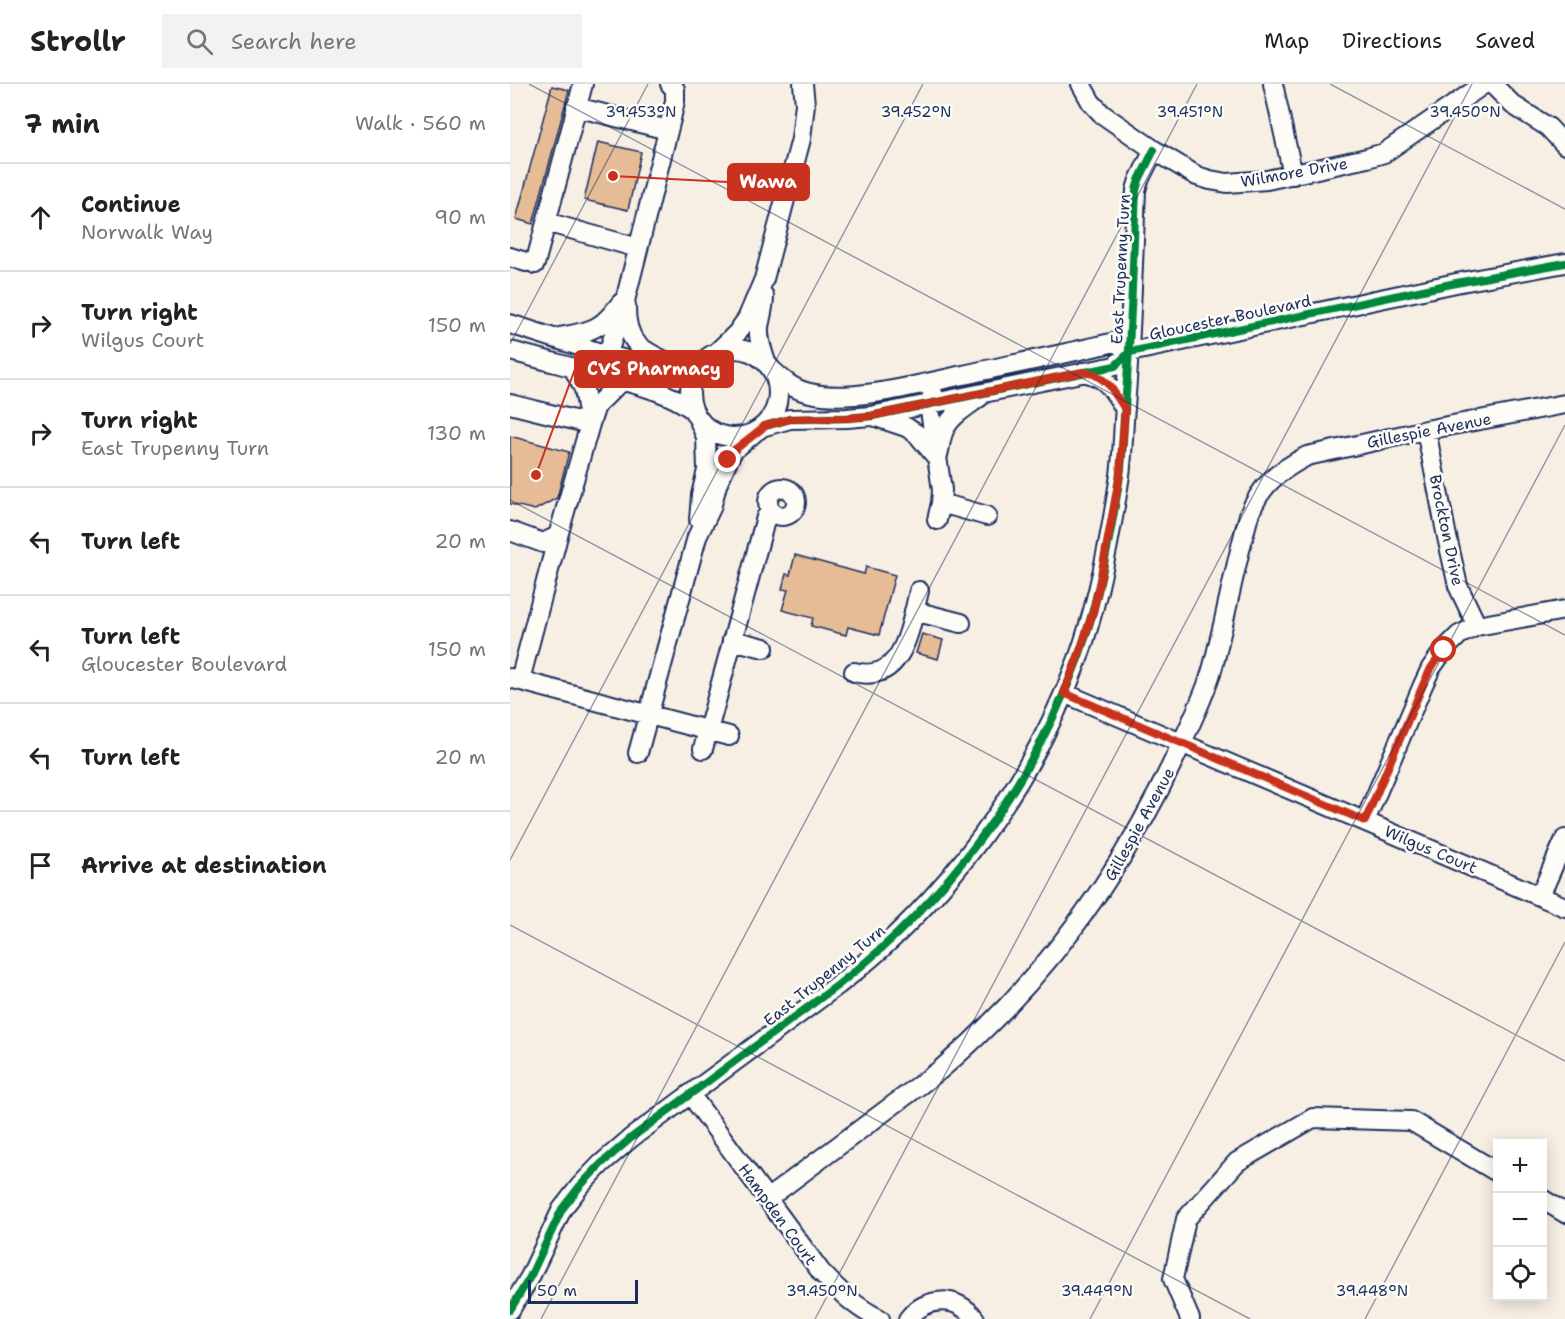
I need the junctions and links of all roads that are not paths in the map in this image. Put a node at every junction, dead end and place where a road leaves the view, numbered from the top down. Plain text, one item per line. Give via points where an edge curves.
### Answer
1 (670, 84) edge
2 (803, 84) edge
3 (1081, 84) edge
4 (1273, 84) edge
5 (1484, 84) edge
6 (1492, 84) edge
7 (579, 85) edge
8 (576, 106) junction
9 (668, 130) junction
10 (1565, 145) edge
11 (1154, 150) junction
12 (1293, 174) junction
13 (546, 222) junction
14 (638, 248) junction
15 (523, 261) edge
16 (1565, 263) edge
17 (764, 279) junction
18 (619, 292) junction
19 (510, 324) edge
20 (555, 338) junction
21 (510, 351) edge
22 (717, 352) junction
23 (1130, 352) junction
24 (607, 356) junction
25 (769, 366) junction
26 (692, 367) junction
27 (573, 368) junction
28 (981, 371) junction
29 (1083, 372) junction
30 (601, 375) junction
31 (625, 381) junction
32 (985, 393) junction
33 (928, 404) junction
34 (1565, 404) edge
35 (510, 405) edge
36 (1125, 409) junction
37 (696, 416) junction
38 (871, 416) junction
39 (590, 424) junction
40 (759, 429) junction
41 (1426, 430) junction
42 (937, 458) junction
43 (772, 513) dead end
44 (987, 516) dead end
45 (510, 531) edge
46 (558, 536) junction
47 (697, 537) junction
48 (919, 591) dead end
49 (1565, 610) edge
50 (914, 611) junction
51 (961, 623) dead end
52 (1477, 626) junction
53 (732, 640) junction
54 (764, 648) dead end
55 (854, 672) dead end
56 (515, 679) edge
57 (1064, 693) junction
58 (649, 715) junction
59 (708, 730) junction
60 (729, 736) dead end
61 (1182, 743) junction
62 (703, 749) dead end
63 (638, 753) dead end
64 (1365, 821) junction
65 (1565, 838) edge
66 (1540, 896) junction
67 (1565, 907) edge
68 (690, 1094) junction
69 (1493, 1170) edge
70 (767, 1199) junction
71 (1547, 1202) edge
72 (1565, 1213) edge
73 (510, 1310) edge
74 (880, 1319) edge
75 (908, 1319) edge
76 (975, 1319) edge
77 (1190, 1319) edge

1 - 9 street via 675,89 675,101
2 - 17 street via 801,139
3 - 11 street, Wilmore Drive via 1102,114
4 - 12 street
5 - 12 street, Wilmore Drive via 1384,153
6 - 10 street
7 - 8 street
8 - 9 street
8 - 13 street
9 - 14 street
11 - 12 street, Wilmore Drive via 1197,176 1227,183
11 - 23 street, East Trupenny Turn via 1136,190
13 - 14 street
13 - 15 street
14 - 18 street
16 - 23 street, Gloucester Boulevard
17 - 22 street via 747,319
17 - 25 street via 759,336
18 - 20 street via 605,321 585,332
18 - 24 street
18 - 26 street via 629,334 637,345 646,352
19 - 20 street
20 - 24 street
21 - 27 street
22 - 25 street via 742,349
22 - 26 street
23 - 28 street, Gloucester Boulevard via 1115,342
23 - 29 street, Gloucester Boulevard via 1115,366
23 - 36 street, East Trupenny Turn
24 - 26 street via 657,368
24 - 30 street
25 - 28 street, Gloucester Boulevard via 797,390 832,395 873,393
25 - 40 street via 777,380 778,402 774,414
26 - 37 street via 689,391
27 - 30 street
27 - 39 street via 584,389
28 - 33 street via 966,384 934,391
29 - 32 street, Gloucester Boulevard
29 - 36 street via 1094,374 1110,386
30 - 31 street
31 - 37 street via 681,401
31 - 39 street via 596,406
32 - 33 street, Gloucester Boulevard
32 - 42 street via 953,416
33 - 38 street, Gloucester Boulevard
33 - 42 street
34 - 41 street, Gillespie Avenue
35 - 39 street
36 - 57 street, East Trupenny Turn via 1120,474 1101,576 1093,612
37 - 40 street via 708,430 730,438
37 - 47 street via 706,437 707,470
38 - 40 street, Gloucester Boulevard via 790,419
38 - 42 street via 906,427
39 - 46 street
40 - 47 street via 733,451
41 - 52 street, Brockton Drive via 1458,586
41 - 61 street, Gillespie Avenue via 1307,456 1280,472 1260,491 1249,515 1209,681
42 - 44 street via 942,490 939,512
43 - 53 street via 766,517
45 - 46 street via 543,543
46 - 56 street
47 - 58 street
48 - 50 street
49 - 52 street
50 - 51 street
50 - 55 street via 908,635 894,662 876,674
52 - 64 street via 1460,635 1431,668
53 - 54 street
53 - 59 street
56 - 58 street
57 - 61 street, Wilgus Court
57 - 68 street, East Trupenny Turn via 1017,784 975,847 930,900 864,964
58 - 59 street
58 - 63 street
59 - 60 street
59 - 62 street
61 - 64 street, Wilgus Court
61 - 70 street, Gillespie Avenue via 1112,874 1065,941 1013,1001 940,1070
64 - 66 street, Wilgus Court
65 - 66 street
66 - 67 street, Wilgus Court
68 - 70 street, Hampden Court
68 - 73 street, East Trupenny Turn via 631,1138 580,1186 562,1209 531,1277
69 - 77 street via 1412,1121 1313,1118 1237,1162 1186,1219 1173,1279
70 - 74 street, Hampden Court via 821,1272 846,1298
71 - 72 street
75 - 76 street via 920,1307 940,1301 963,1307

